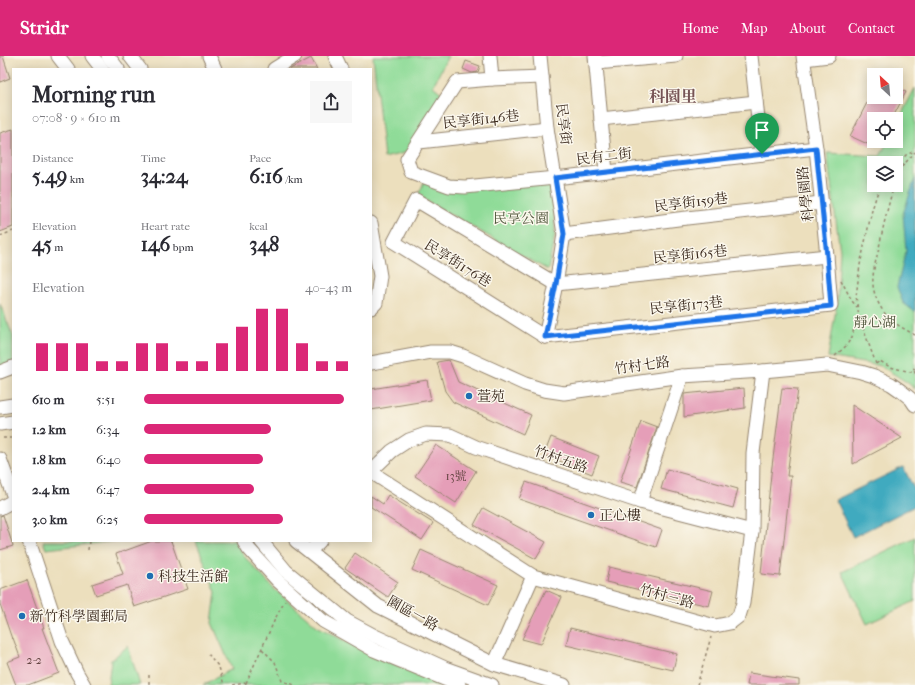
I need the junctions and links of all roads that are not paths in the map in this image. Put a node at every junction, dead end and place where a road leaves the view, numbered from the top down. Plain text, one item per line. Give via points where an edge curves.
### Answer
1 (51, 56) edge
2 (58, 56) edge
3 (92, 56) edge
4 (108, 56) edge
5 (130, 56) edge
6 (209, 56) edge
7 (295, 56) edge
8 (334, 56) edge
9 (490, 56) edge
10 (540, 56) edge
11 (676, 56) edge
12 (751, 56) edge
13 (829, 56) edge
14 (804, 58) edge
15 (596, 60) edge
16 (59, 68) edge
17 (67, 68) edge
18 (101, 68) edge
19 (117, 68) edge
20 (139, 68) edge
21 (215, 68) edge
22 (276, 68) edge
23 (340, 68) edge
24 (542, 77) junction
25 (492, 79) junction
26 (756, 102) junction
27 (601, 119) junction
28 (547, 128) junction
29 (419, 142) junction
30 (816, 148) junction
31 (762, 154) junction
32 (606, 172) junction
33 (555, 178) junction
34 (821, 203) junction
35 (372, 233) edge
36 (564, 234) junction
37 (827, 256) junction
38 (556, 284) junction
39 (831, 306) joint
40 (372, 307) edge
41 (545, 337) junction
42 (372, 362) edge
43 (12, 368) edge
44 (763, 371) junction
45 (0, 372) edge
46 (682, 376) junction
47 (12, 405) edge
48 (915, 405) edge
49 (0, 407) edge
50 (12, 422) edge
51 (0, 424) edge
52 (0, 459) edge
53 (372, 470) edge
54 (372, 472) edge
55 (12, 492) edge
56 (12, 501) edge
57 (0, 502) edge
58 (12, 502) edge
59 (640, 502) junction
60 (0, 508) edge
61 (752, 530) junction
62 (29, 542) edge
63 (244, 542) edge
64 (262, 542) edge
65 (289, 542) edge
66 (297, 542) edge
67 (532, 576) junction
68 (496, 660) dead end
69 (84, 685) edge
70 (459, 685) edge
71 (492, 685) edge
72 (539, 685) edge
73 (564, 685) edge

1 - 16 street
2 - 17 street
3 - 18 street
4 - 19 street
5 - 20 street
6 - 21 street
7 - 22 street
8 - 23 street
9 - 25 street
10 - 24 street, 民享街
11 - 15 street
12 - 26 street
13 - 14 street
14 - 30 street, 科學園路
15 - 27 street
24 - 25 street
24 - 28 street, 民享街
25 - 29 street via 457,82
26 - 27 street
26 - 31 street
27 - 32 street
28 - 29 street, 民享街146巷
28 - 33 street, 民享街
29 - 33 street, 民有二街 via 407,159 411,172 449,186 465,187
30 - 31 street, 民有二街
30 - 34 street, 科學園路
31 - 32 street, 民有二街
32 - 33 street, 民有二街
33 - 36 street, 民享街
34 - 36 street, 民享街159巷
34 - 37 street, 科學園路
35 - 40 street via 380,276 376,302
36 - 38 street, 民享街
37 - 38 street, 民享街165巷
37 - 39 street, 科學園路
38 - 41 street, 民享街
38 - 41 street, 民享街176巷 via 416,200 394,242
39 - 41 street, 民享街173巷
42 - 46 street, 竹村七路 via 431,352 450,352 525,384 564,393
43 - 45 street
44 - 46 street, 竹村七路
44 - 48 street, 竹村七路 via 827,365 861,372 891,384
44 - 61 street via 754,453
46 - 59 street
47 - 49 street
50 - 51 street
52 - 55 street
53 - 59 street, 竹村五路 via 392,451 409,440 426,434 450,434 476,447
54 - 67 street, 竹村三路
56 - 57 street
58 - 60 street
59 - 61 street, 竹村五路
61 - 67 street, 竹村三路 via 743,603 739,616 730,623 715,626
62 - 69 street via 62,641
63 - 70 street via 248,550 278,581 323,620 374,650
64 - 71 street via 286,571 347,621 374,636
65 - 72 street, 園區一路 via 366,605 401,627 482,667
66 - 73 street via 378,606 494,664
67 - 68 street

